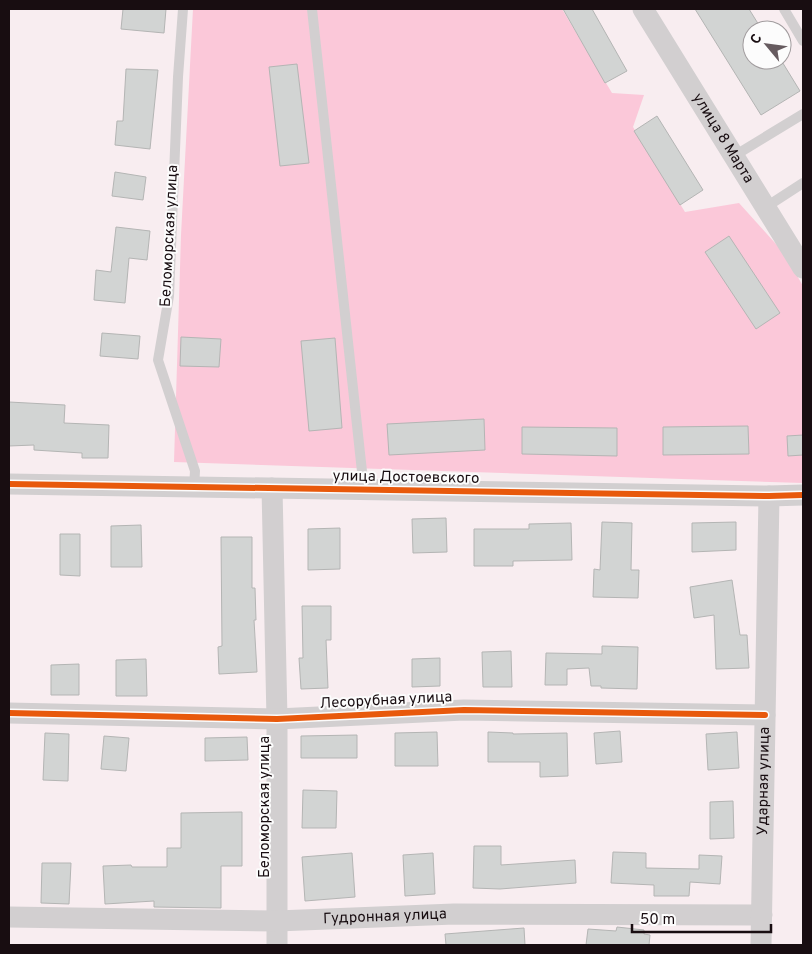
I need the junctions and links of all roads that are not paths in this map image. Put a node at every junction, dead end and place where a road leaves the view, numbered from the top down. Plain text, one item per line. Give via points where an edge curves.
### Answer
1 (183, 9) edge
2 (312, 9) edge
3 (643, 9) edge
4 (784, 9) edge
5 (803, 40) edge
6 (803, 114) edge
7 (734, 156) junction
8 (803, 183) edge
9 (766, 208) junction
10 (803, 268) edge
11 (9, 484) edge
12 (194, 487) junction
13 (272, 488) junction
14 (364, 490) junction
15 (803, 495) edge
16 (768, 496) junction
17 (9, 714) edge
18 (765, 715) junction
19 (278, 719) junction
20 (762, 915) junction
21 (9, 916) edge
22 (277, 921) junction
23 (277, 945) edge
24 (761, 945) edge

1 - 12 lane, Беломорская улица via 169,296 158,360 195,471
2 - 14 lane
3 - 7 street, улица 8 Марта
4 - 5 lane
6 - 7 lane
7 - 9 street, улица 8 Марта
8 - 9 lane
9 - 10 street, улица 8 Марта
11 - 12 street, улица Достоевского
12 - 13 street, улица Достоевского
13 - 14 street, улица Достоевского
13 - 19 street, Беломорская улица
14 - 16 street, улица Достоевского
15 - 16 street, улица Достоевского
16 - 18 street, Ударная улица
17 - 19 street, Лесорубная улица
18 - 19 street, Лесорубная улица via 464,710
18 - 20 street, Ударная улица
19 - 22 street, Беломорская улица
20 - 22 street, Гудронная улица via 454,914
20 - 24 street, Ударная улица
21 - 22 street, Гудронная улица
22 - 23 street, Беломорская улица

